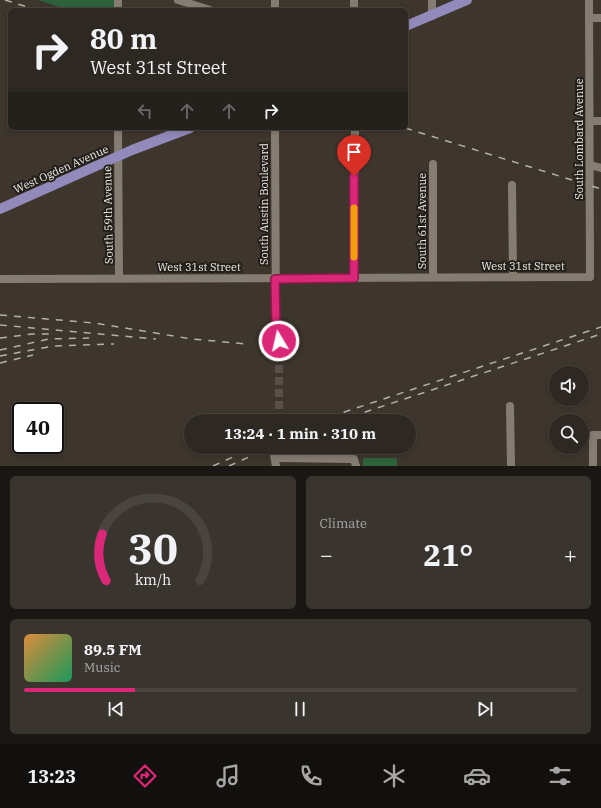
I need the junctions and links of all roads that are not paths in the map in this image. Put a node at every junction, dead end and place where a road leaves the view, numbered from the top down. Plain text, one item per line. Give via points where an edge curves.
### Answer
1 (178, 0) edge
2 (432, 0) edge
3 (467, 0) edge
4 (589, 0) edge
5 (195, 3) edge
6 (206, 8) edge
7 (432, 16) junction
8 (589, 18) junction
9 (601, 18) edge
10 (408, 27) edge
11 (601, 121) edge
12 (590, 122) junction
13 (118, 130) edge
14 (167, 130) edge
15 (185, 130) edge
16 (275, 130) edge
17 (355, 130) edge
18 (132, 150) junction
19 (118, 156) junction
20 (433, 164) dead end
21 (590, 165) junction
22 (601, 168) edge
23 (512, 185) dead end
24 (0, 209) edge
25 (433, 277) junction
26 (513, 277) junction
27 (590, 277) joint
28 (120, 278) junction
29 (354, 278) junction
30 (0, 279) edge
31 (275, 279) junction
32 (276, 341) tunnel mouth
33 (510, 406) dead end
34 (597, 435) edge
35 (277, 459) edge
36 (355, 463) edge
37 (511, 466) edge
38 (593, 466) edge

1 - 5 street
2 - 7 street
3 - 7 main road
4 - 8 street, South Lombard Avenue
5 - 6 street
7 - 10 main road
8 - 9 street
8 - 12 street, South Lombard Avenue
11 - 12 street
12 - 21 street, South Lombard Avenue
13 - 19 street, South 59th Avenue
14 - 18 main road, West Ogden Avenue
15 - 18 main road, West Ogden Avenue
16 - 31 street, South Austin Boulevard
17 - 29 street
18 - 19 main road, West Ogden Avenue
19 - 24 main road, West Ogden Avenue
19 - 28 street, South 59th Avenue
20 - 25 street, South 61st Avenue
21 - 22 street
21 - 27 street, South Lombard Avenue
23 - 26 street
25 - 26 street, West 31st Street
25 - 29 street, West 31st Street
26 - 27 street, West 31st Street
28 - 30 street, West 31st Street
28 - 31 street, West 31st Street
29 - 31 street, West 31st Street
31 - 32 street, South Austin Boulevard
33 - 37 street
34 - 38 street
35 - 36 street

